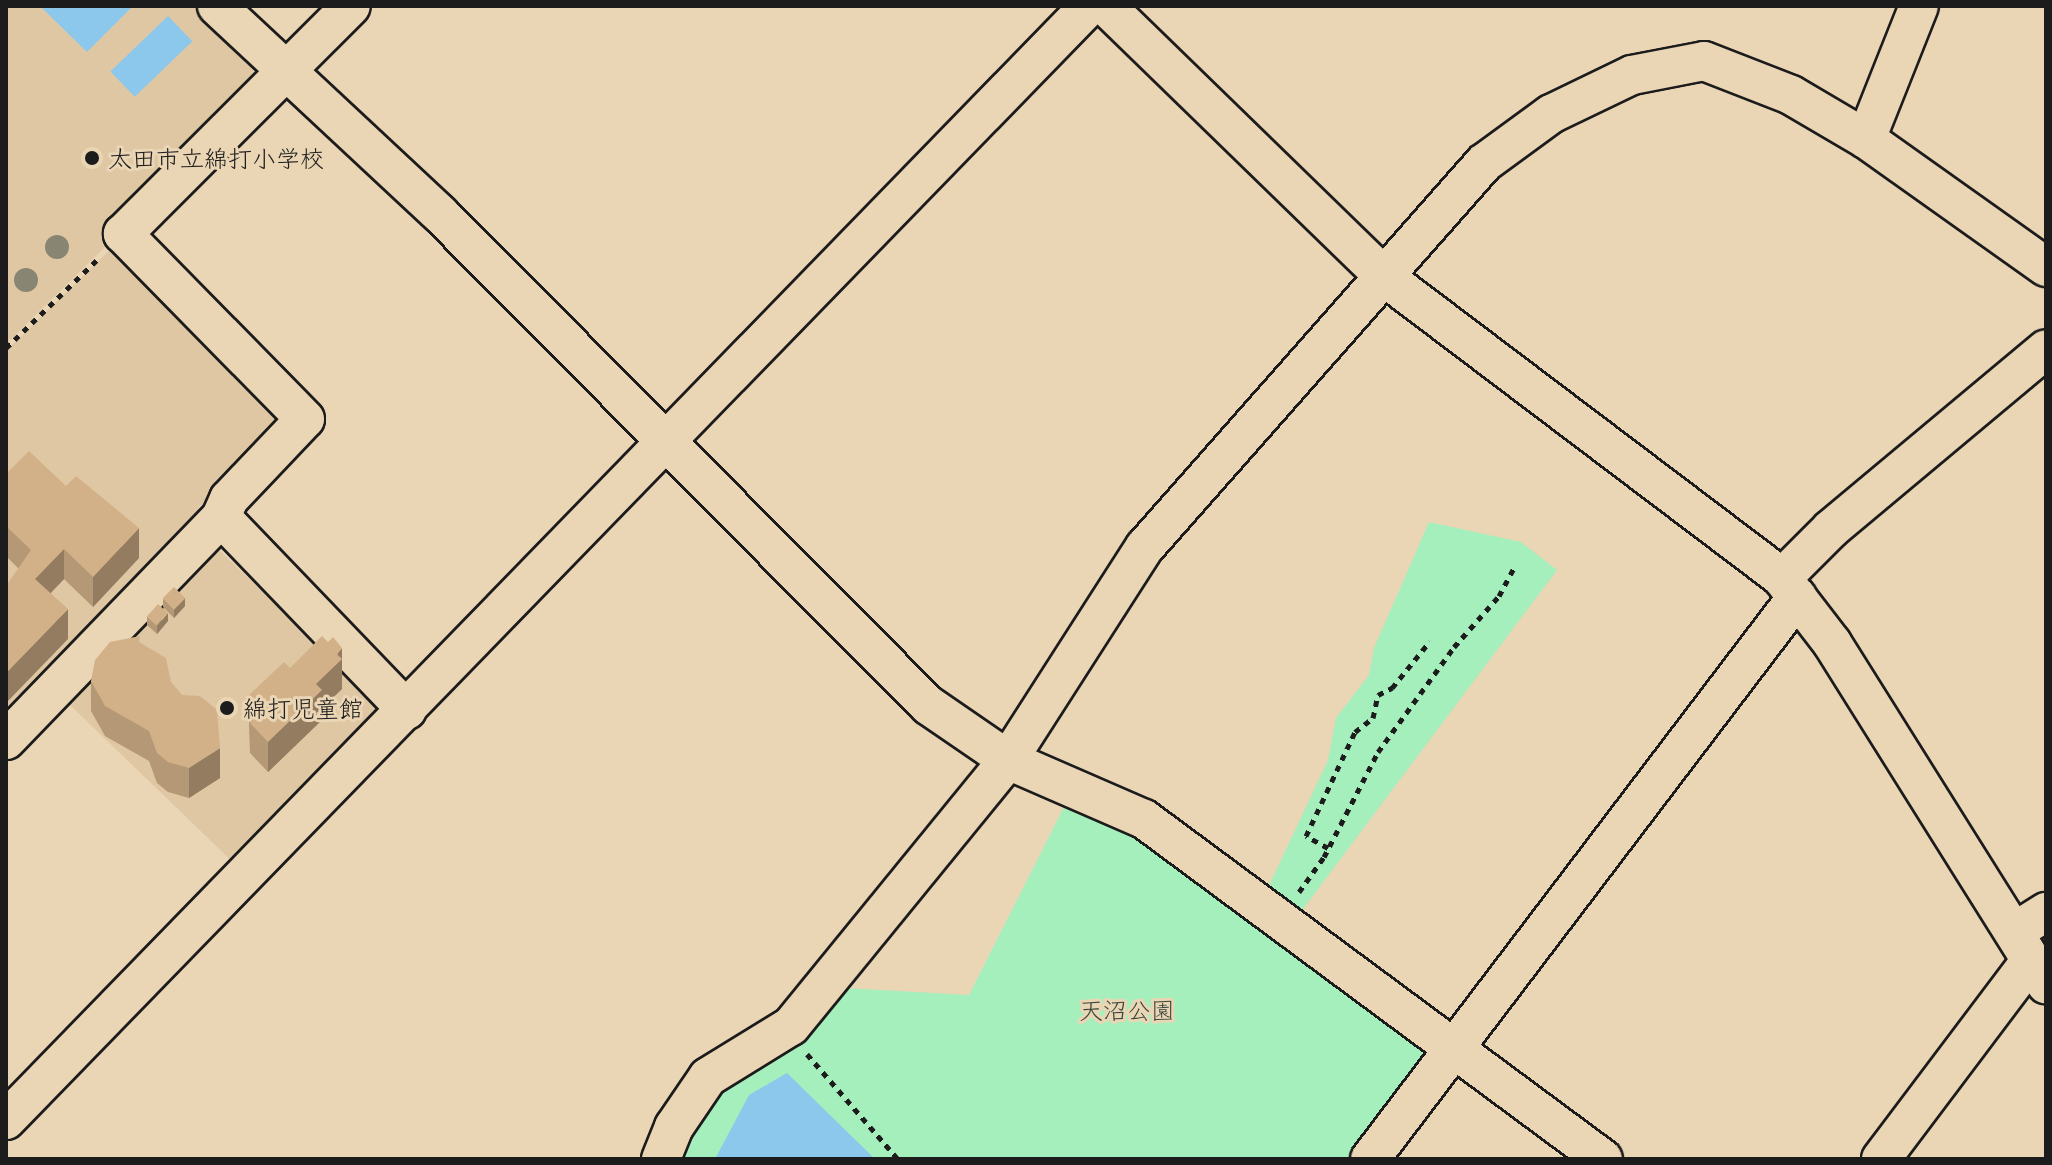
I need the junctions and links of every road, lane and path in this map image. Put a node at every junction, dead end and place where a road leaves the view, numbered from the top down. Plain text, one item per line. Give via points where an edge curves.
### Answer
1 (217, 6) edge
2 (351, 6) edge
3 (1089, 6) edge
4 (1106, 6) edge
5 (1919, 6) edge
6 (283, 72) junction
7 (1866, 139) junction
8 (123, 234) junction
9 (2046, 267) edge
10 (1386, 278) junction
11 (6, 348) edge
12 (2046, 349) edge
13 (670, 441) junction
14 (221, 517) junction
15 (1514, 568) dead end
16 (1789, 588) junction
17 (1430, 641) dead end
18 (407, 710) junction
19 (6, 740) edge
20 (1008, 760) junction
21 (1328, 848) junction
22 (2046, 912) edge
23 (1280, 918) junction
24 (2030, 959) edge
25 (791, 1026) junction
26 (1456, 1046) junction
27 (6, 1120) edge
28 (661, 1159) edge
29 (898, 1159) edge
30 (1370, 1159) edge
31 (1603, 1159) edge
32 (1881, 1159) edge

1 - 6 street
2 - 6 street
3 - 13 street
4 - 10 street
5 - 7 street
6 - 8 street
6 - 13 street via 439,213
7 - 9 street
7 - 10 street via 1791,95 1704,61 1632,75 1551,114 1484,163
8 - 11 path
8 - 14 street via 305,419 229,499
10 - 16 street
10 - 20 street via 1145,547
12 - 16 street via 1831,529
13 - 18 street
13 - 20 street via 928,705
14 - 18 street
14 - 19 street
15 - 21 path via 1499,596 1454,647 1378,752
16 - 24 street via 1832,643
16 - 26 street
17 - 21 path via 1392,688 1378,695 1373,718 1355,732 1306,836
18 - 27 street
20 - 23 street via 1144,819
20 - 25 street
21 - 23 path
22 - 24 street
23 - 26 street
24 - 32 street
25 - 28 street via 708,1077 674,1127
25 - 29 path via 799,1044
26 - 30 street
26 - 31 street

